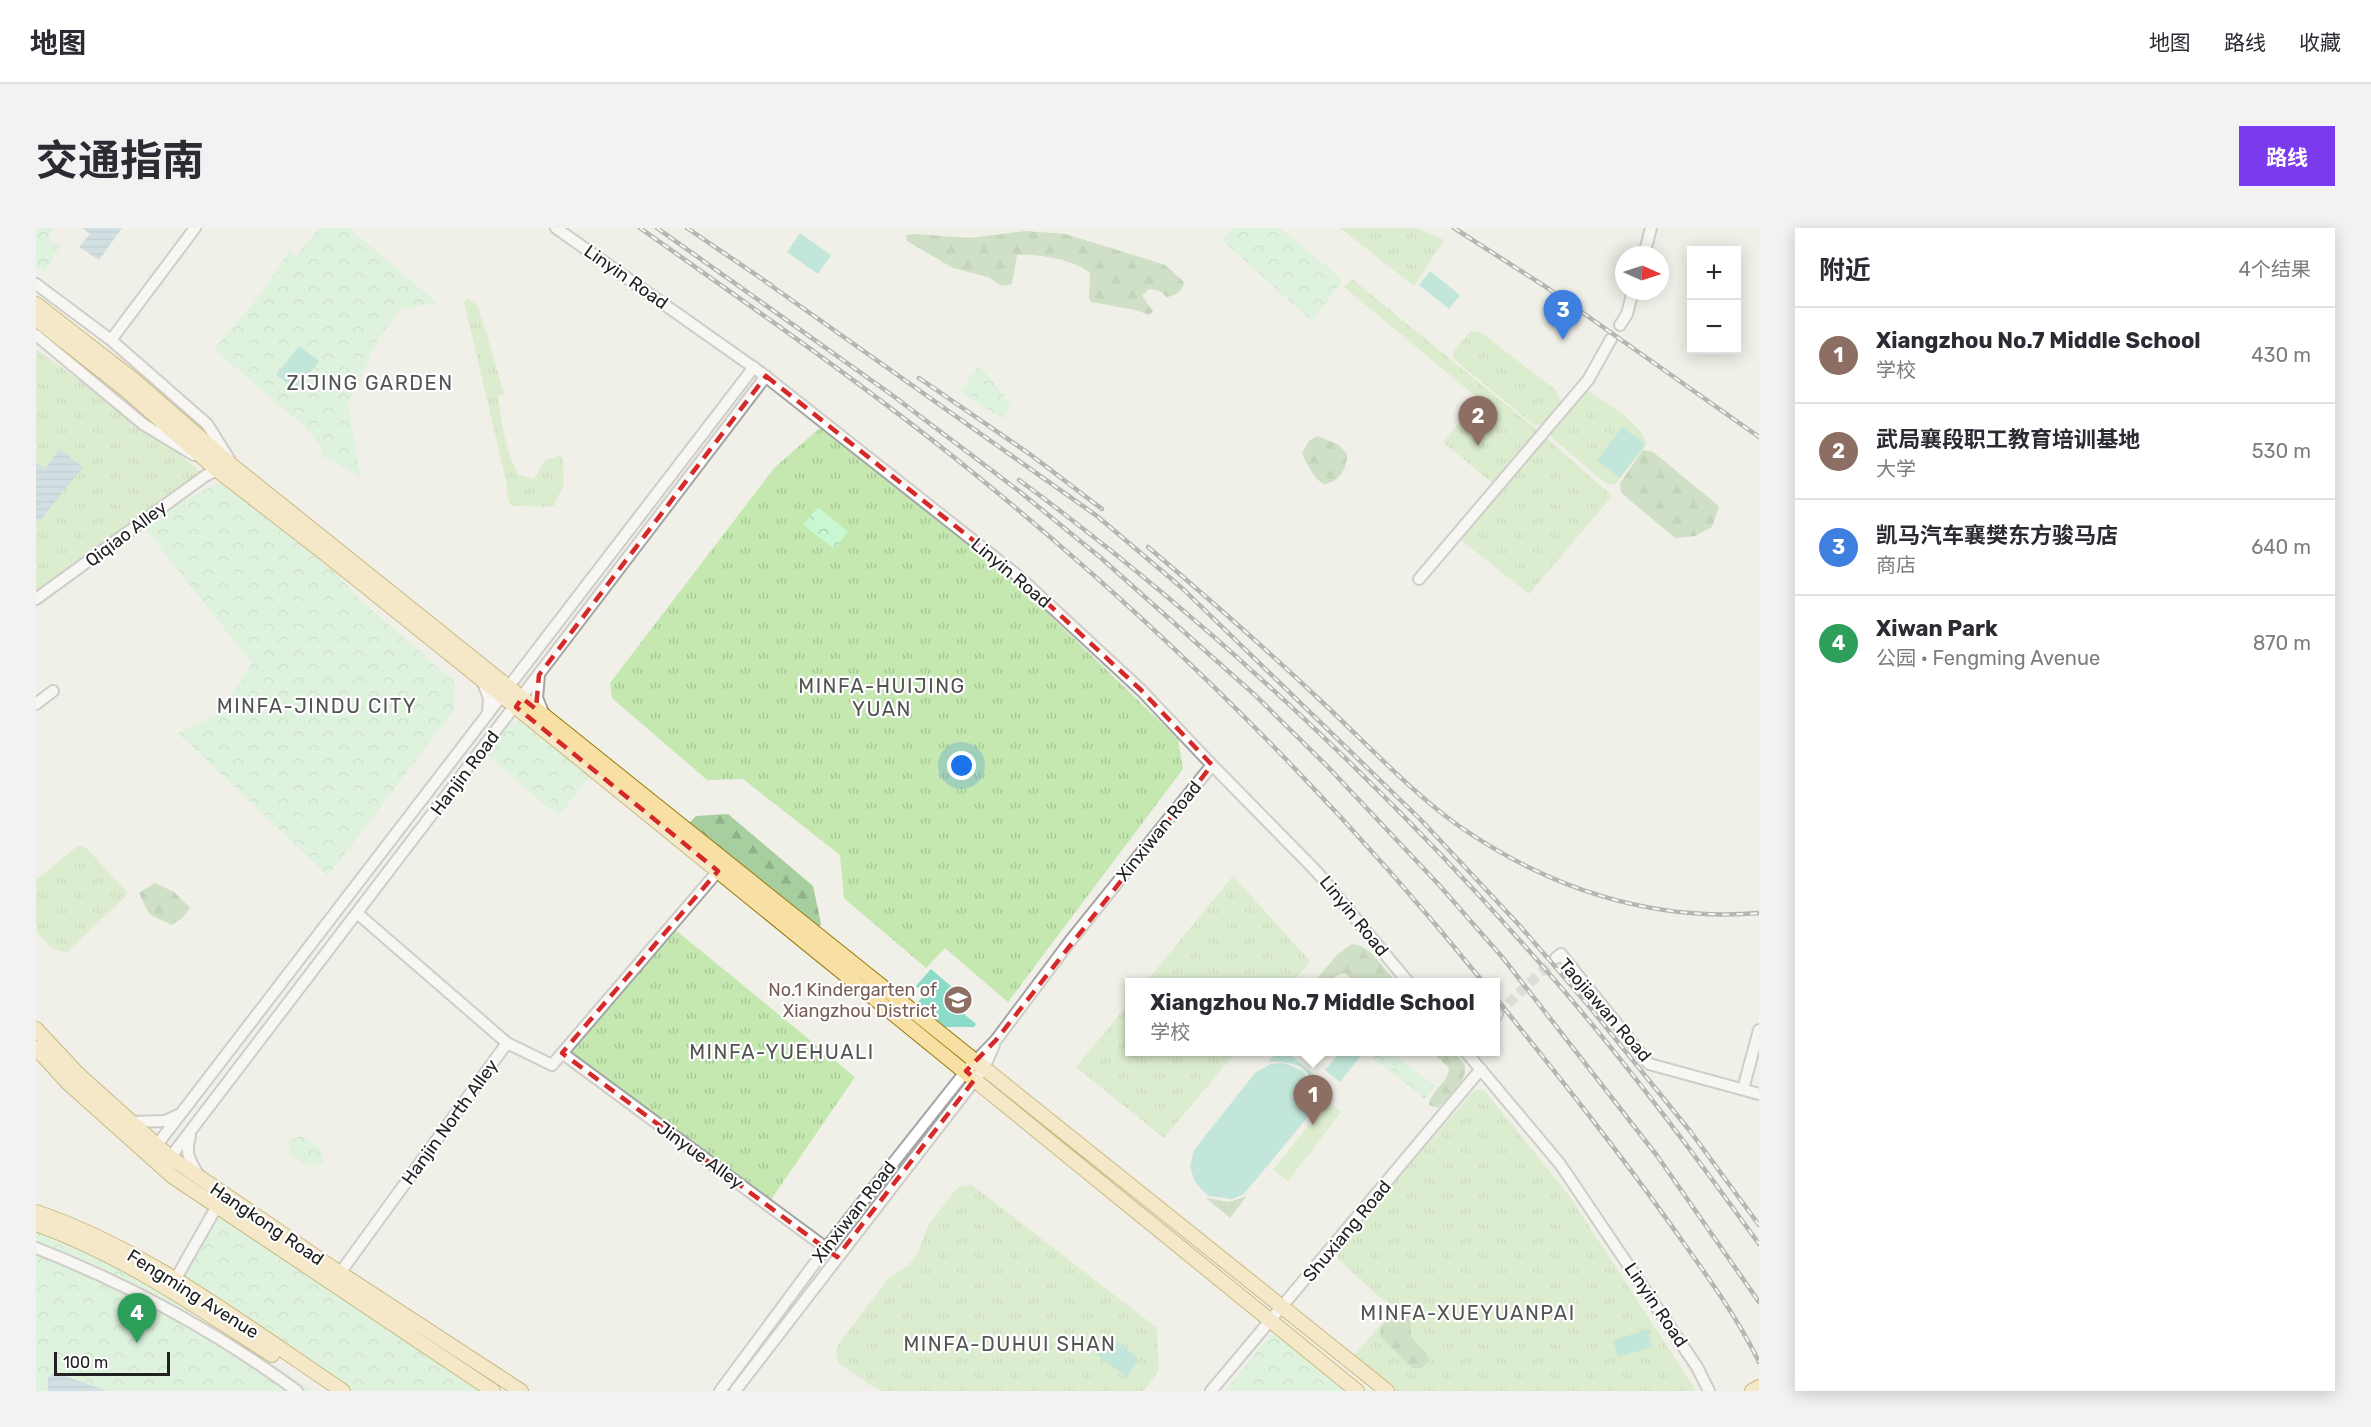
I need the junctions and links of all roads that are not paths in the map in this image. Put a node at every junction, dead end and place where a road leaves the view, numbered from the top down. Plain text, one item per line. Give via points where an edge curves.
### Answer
1 (195, 228) edge
2 (556, 228) edge
3 (1651, 228) edge
4 (1646, 246) edge
5 (36, 284) edge
6 (1631, 300) edge
7 (36, 304) edge
8 (36, 319) edge
9 (1620, 325) dead end
10 (36, 335) edge
11 (1611, 339) dead end
12 (111, 340) junction
13 (754, 367) junction
14 (766, 376) junction
15 (130, 385) junction
16 (234, 467) junction
17 (217, 470) junction
18 (1419, 579) dead end
19 (36, 599) edge
20 (525, 668) junction
21 (539, 675) junction
22 (486, 676) junction
23 (53, 691) dead end
24 (506, 692) junction
25 (519, 702) junction
26 (36, 704) edge
27 (488, 715) junction
28 (538, 718) junction
29 (503, 723) junction
30 (1212, 765) junction
31 (718, 871) junction
32 (357, 913) junction
33 (1556, 958) dead end
34 (1405, 978) edge
35 (36, 1029) edge
36 (1759, 1030) edge
37 (507, 1043) junction
38 (36, 1048) edge
39 (562, 1053) junction
40 (1470, 1056) edge
41 (1481, 1069) junction
42 (975, 1070) junction
43 (1743, 1089) junction
44 (1759, 1094) edge
45 (181, 1114) junction
46 (130, 1122) junction
47 (193, 1128) junction
48 (153, 1151) junction
49 (166, 1162) junction
50 (202, 1179) junction
51 (217, 1206) junction
52 (36, 1212) edge
53 (36, 1224) edge
54 (36, 1248) edge
55 (826, 1248) junction
56 (837, 1257) junction
57 (340, 1273) junction
58 (175, 1280) junction
59 (1282, 1307) junction
60 (1272, 1320) junction
61 (1759, 1387) edge
62 (297, 1391) edge
63 (327, 1391) edge
64 (343, 1391) edge
65 (493, 1391) edge
66 (521, 1391) edge
67 (720, 1391) edge
68 (735, 1391) edge
69 (1211, 1391) edge
70 (1357, 1391) edge
71 (1387, 1391) edge
72 (1709, 1391) edge
73 (1752, 1391) edge

1 - 12 street
2 - 13 street, Linyin Road
3 - 4 street
5 - 12 street
6 - 9 street
7 - 15 main road
8 - 15 main road
10 - 17 street via 143,424
11 - 18 street via 1588,380
12 - 16 street via 207,424
13 - 14 street, Linyin Road
13 - 20 street, Hanjin Road
14 - 21 street, Hanjin Road
14 - 30 street, Linyin Road via 1017,575 1141,690
15 - 16 main road
15 - 17 main road
16 - 22 main road
17 - 19 street, Qiqiao Alley
17 - 22 main road
20 - 22 street via 509,675
20 - 24 street, Hanjin Road
21 - 25 street, Hanjin Road
21 - 28 street
22 - 24 main road
22 - 27 street
23 - 26 street
24 - 25 main road
24 - 27 street, Hanjin Road
25 - 28 main road
25 - 29 street, Hanjin Road
27 - 45 street, Hanjin Road
28 - 29 street
28 - 31 main road
28 - 42 main road
29 - 32 street, Hanjin Road
30 - 34 street, Linyin Road via 1317,872
30 - 42 street, Xinxiwan Road via 1071,940
31 - 39 street
31 - 42 main road
32 - 37 street
32 - 47 street, Hanjin Road
33 - 43 street, Taojiawan Road via 1561,954 1649,1064
35 - 46 main road, Hangkong Road
36 - 43 street
37 - 39 street, Hanjin North Alley via 552,1065
37 - 57 street, Hanjin North Alley
38 - 48 main road, Hangkong Road via 68,1083
39 - 55 street, Jinyue Alley
40 - 41 street, Linyin Road
41 - 59 street, Shuxiang Road
41 - 72 street, Linyin Road via 1560,1164 1697,1367
42 - 55 street, Xinxiwan Road
42 - 56 street, Xinxiwan Road
42 - 59 main road
42 - 60 main road
43 - 44 street, Taojiawan Road
45 - 46 street via 165,1121
45 - 48 street, Hanjin Road
46 - 48 main road, Hangkong Road
47 - 49 street, Hanjin Road
47 - 50 street via 187,1147 189,1161
48 - 49 main road, Hangkong Road
49 - 50 main road, Hangkong Road
49 - 51 main road, Hangkong Road
50 - 57 main road, Hangkong Road
51 - 58 street
51 - 65 main road, Hangkong Road
52 - 58 main road, Fengming Avenue via 120,1248
53 - 63 main road, Fengming Avenue via 177,1293
54 - 62 street via 78,1265 201,1328
55 - 56 street, Jinyue Alley
55 - 67 street, Xinxiwan Road
56 - 68 street, Xinxiwan Road
57 - 66 main road, Hangkong Road
58 - 64 main road, Fengming Avenue
59 - 60 street, Shuxiang Road
59 - 71 main road
60 - 69 street, Shuxiang Road
60 - 70 main road
61 - 73 main road

